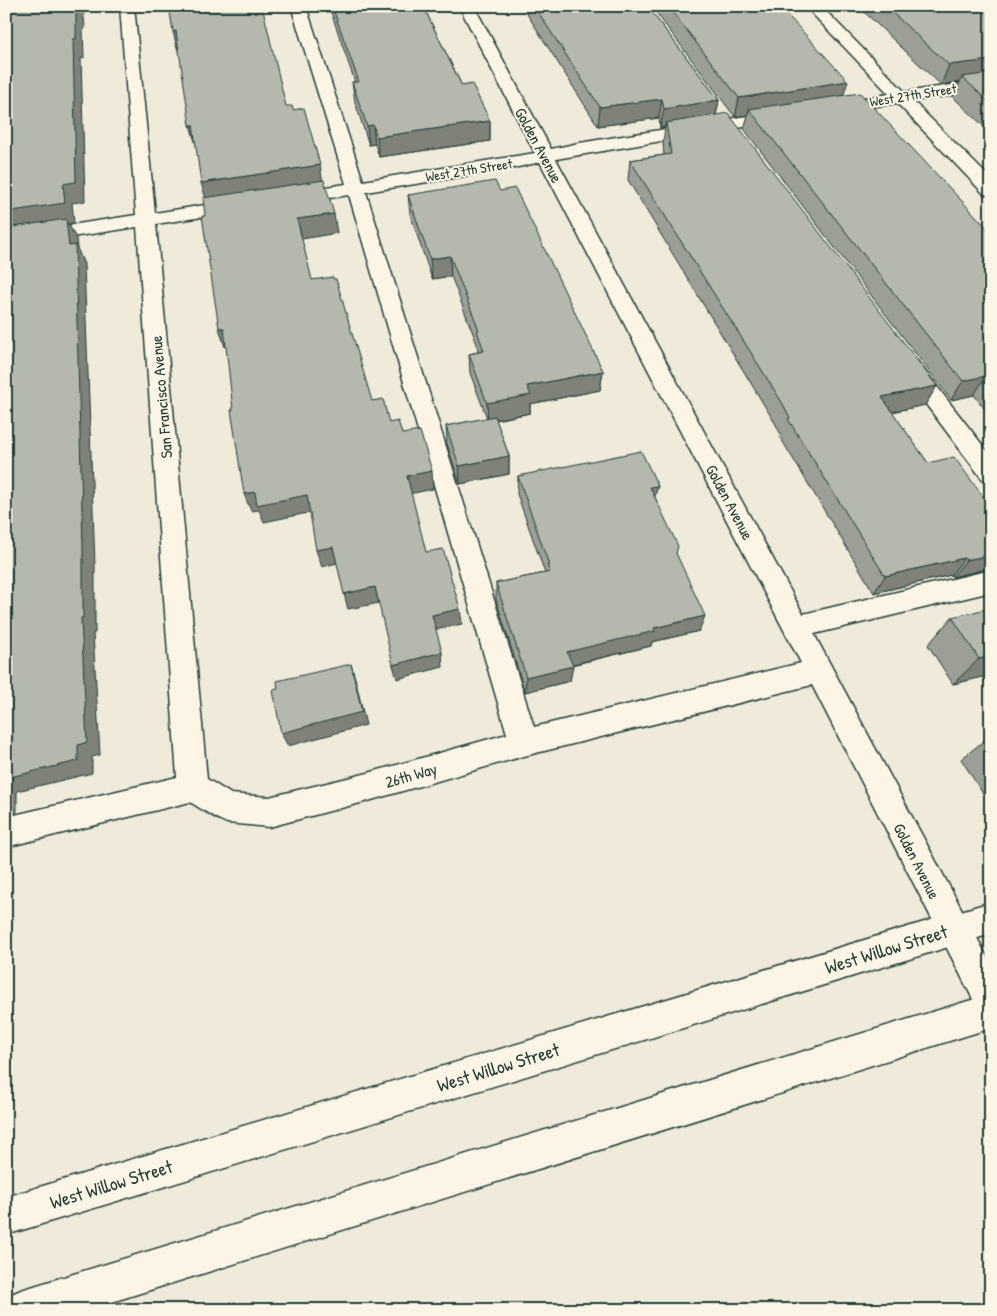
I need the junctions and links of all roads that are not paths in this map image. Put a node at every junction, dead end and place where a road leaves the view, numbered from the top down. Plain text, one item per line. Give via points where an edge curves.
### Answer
1 (127, 6) edge
2 (298, 6) edge
3 (466, 6) edge
4 (812, 6) edge
5 (991, 84) edge
6 (900, 97) junction
7 (715, 108) edge
8 (727, 124) junction
9 (739, 140) edge
10 (544, 155) junction
11 (356, 188) junction
12 (991, 190) edge
13 (280, 200) edge
14 (261, 202) edge
15 (146, 219) junction
16 (6, 241) edge
17 (901, 355) edge
18 (991, 474) edge
19 (991, 581) edge
20 (796, 627) junction
21 (818, 671) junction
22 (524, 743) junction
23 (193, 787) junction
24 (6, 832) edge
25 (991, 918) edge
26 (952, 929) junction
27 (991, 1000) edge
28 (991, 1011) edge
29 (6, 1216) edge
30 (21, 1310) edge

1 - 15 street, San Francisco Avenue
2 - 11 street
3 - 10 street, Golden Avenue
4 - 6 street
5 - 6 street, West 27th Street
6 - 8 street, West 27th Street
6 - 12 street
7 - 8 street
8 - 9 street
8 - 10 street, West 27th Street
10 - 11 street, West 27th Street via 514,163
10 - 20 street, Golden Avenue
11 - 13 street, West 27th Street
11 - 22 street
14 - 15 street
15 - 16 street
15 - 23 street, San Francisco Avenue
17 - 18 street
19 - 20 street
20 - 21 street, Golden Avenue
21 - 22 street, 26th Way
21 - 26 street, Golden Avenue
22 - 23 street, 26th Way via 269,812 228,808
23 - 24 street
25 - 26 street, West Willow Street
26 - 27 street, Golden Avenue
26 - 29 street, West Willow Street
28 - 30 street

